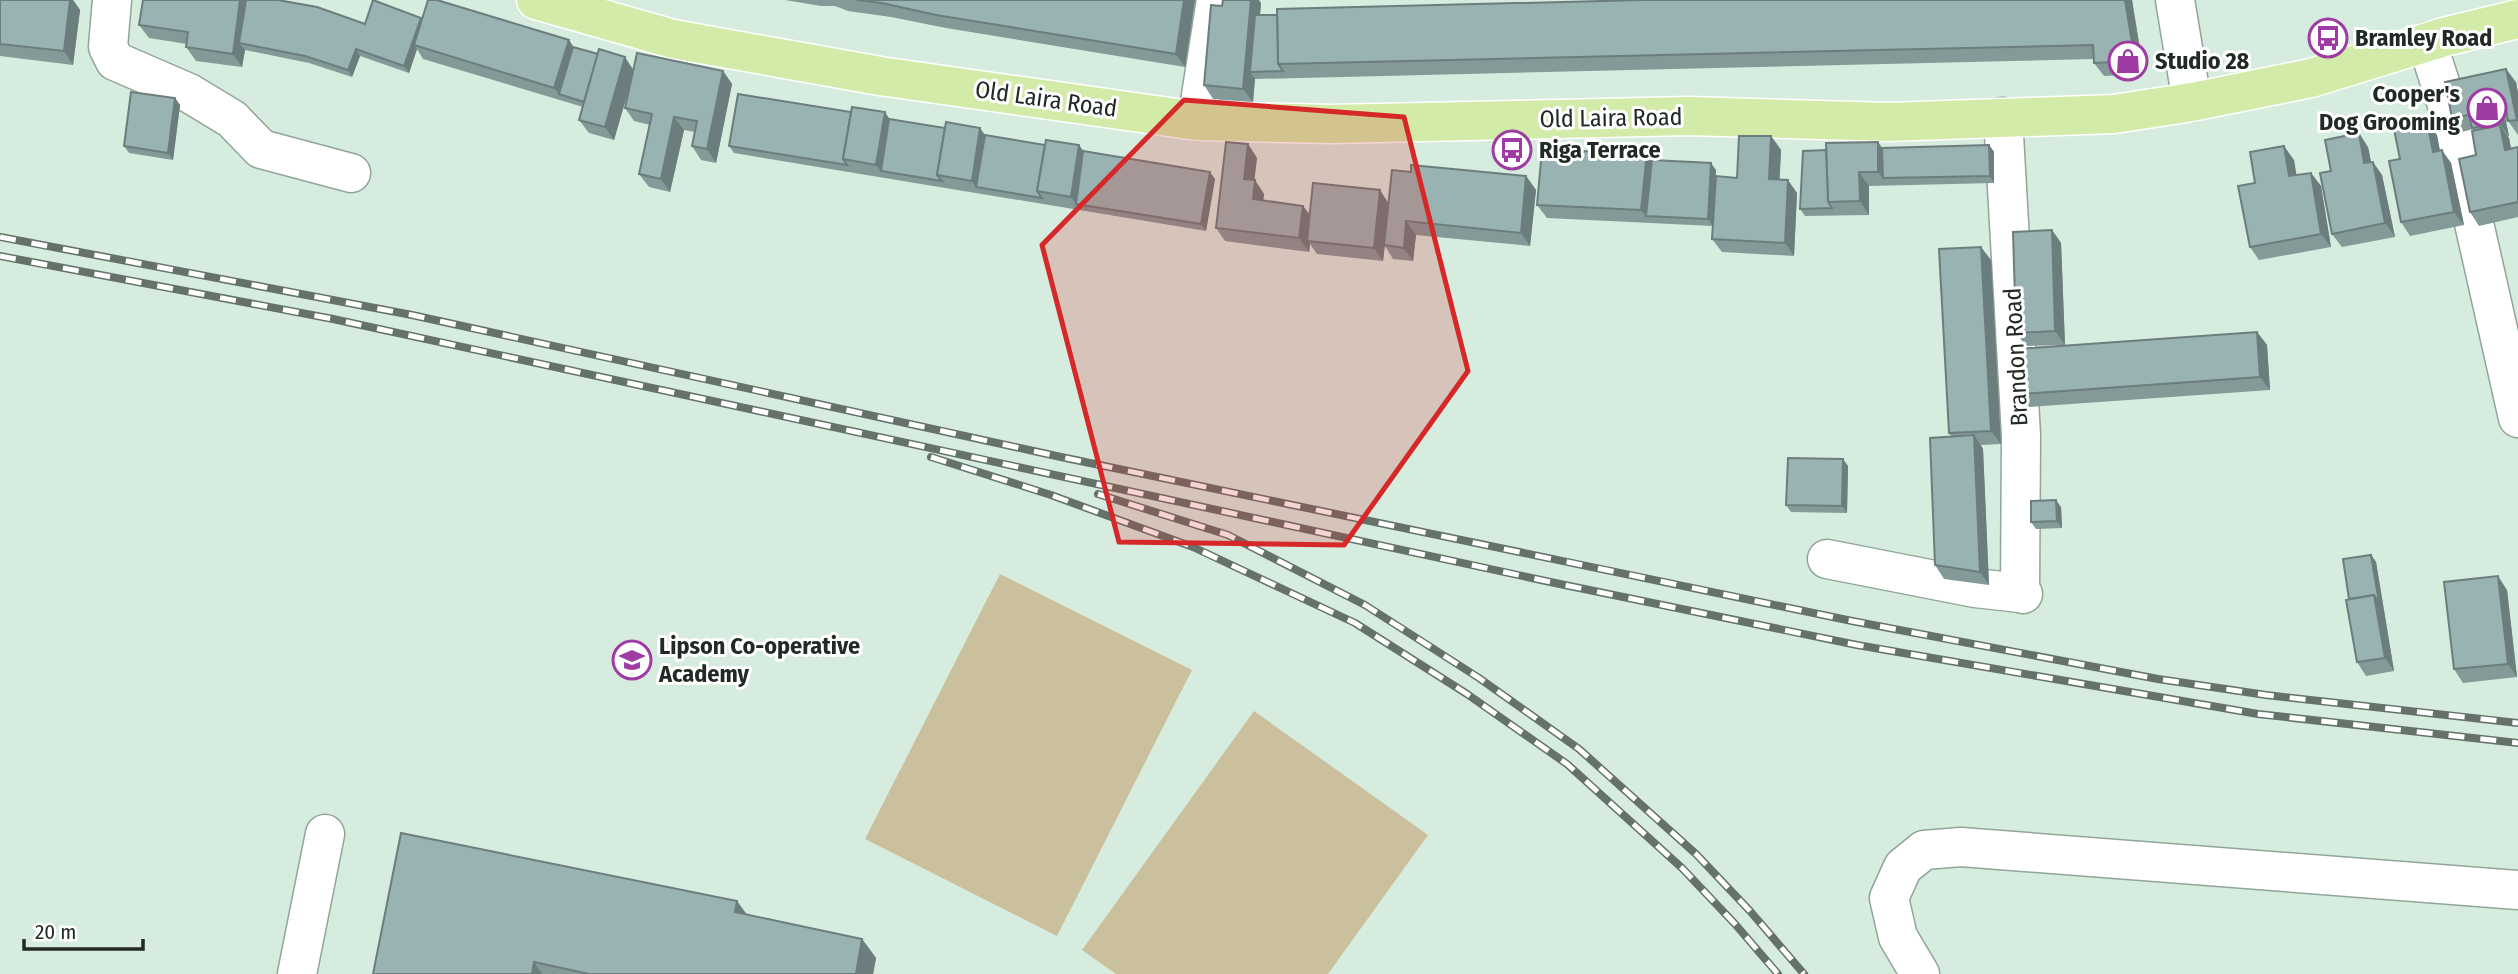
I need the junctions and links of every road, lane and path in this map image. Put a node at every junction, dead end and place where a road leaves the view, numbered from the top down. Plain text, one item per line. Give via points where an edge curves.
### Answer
1 (112, 0) edge
2 (536, 0) edge
3 (1216, 0) edge
4 (2175, 0) edge
5 (2518, 19) edge
6 (2427, 42) junction
7 (2192, 102) junction
8 (2003, 117) junction
9 (1197, 121) junction
10 (351, 173) dead end
11 (2518, 418) edge
12 (1826, 559) dead end
13 (325, 834) dead end
14 (2518, 890) edge
15 (297, 974) edge
16 (1920, 974) edge

1 - 10 street via 108,47 116,61 190,93 232,119 261,149
2 - 9 main road, Old Laira Road via 673,39 880,76
3 - 9 street
4 - 7 street
5 - 6 main road, Old Laira Road
6 - 7 main road, Old Laira Road via 2311,78
6 - 11 street via 2448,108
7 - 8 main road, Old Laira Road via 2115,114
8 - 9 main road, Old Laira Road via 1889,122 1689,116 1332,124
8 - 12 street, Brandon Road via 2021,435 2021,594
13 - 15 street
14 - 16 street via 1961,847 1924,850 1903,867 1889,898 1898,937

